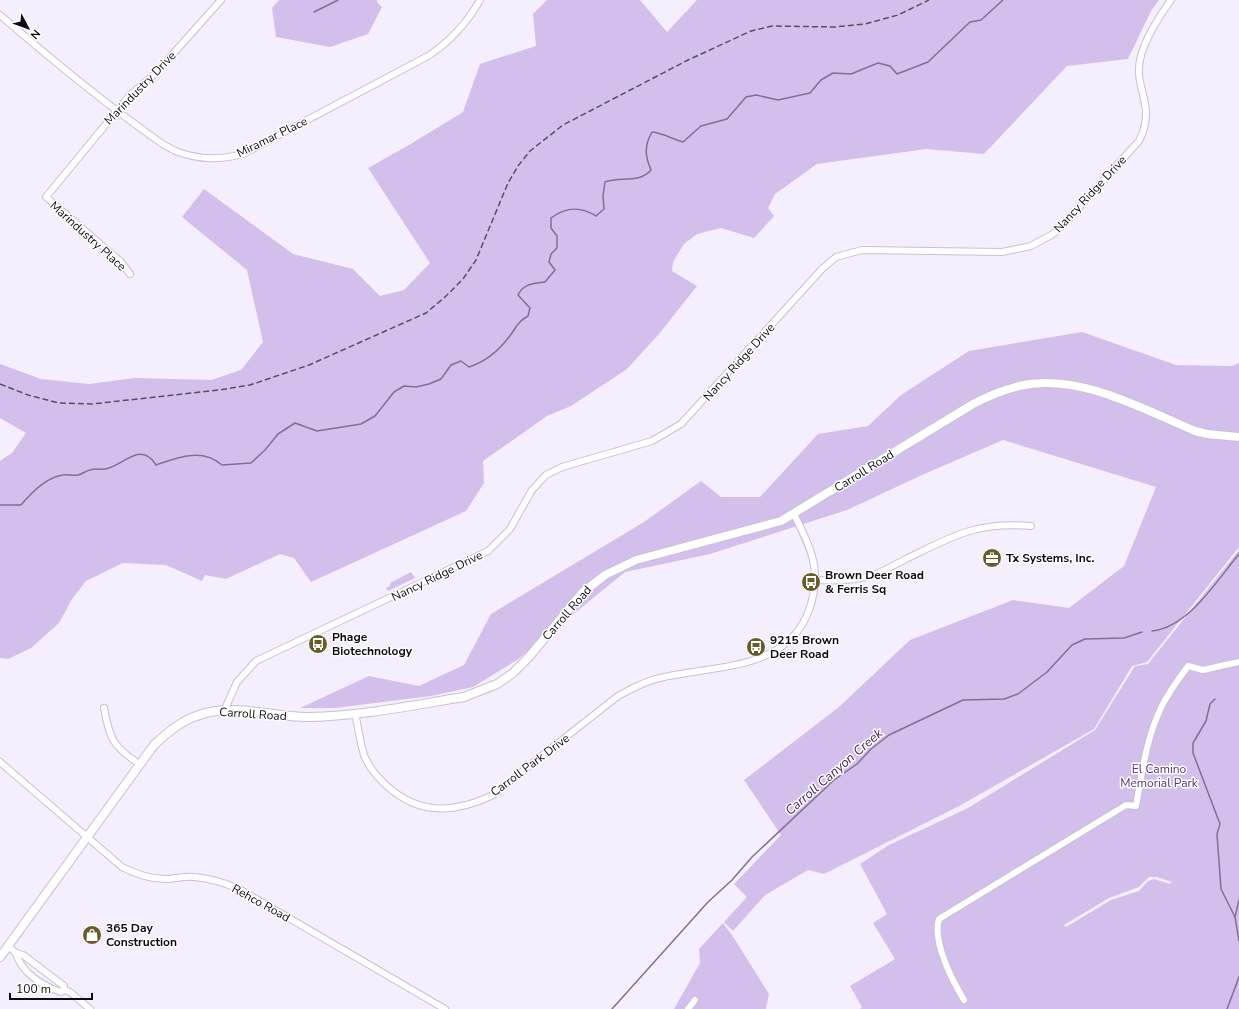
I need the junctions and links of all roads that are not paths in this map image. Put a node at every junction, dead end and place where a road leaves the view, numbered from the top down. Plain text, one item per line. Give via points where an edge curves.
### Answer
1 (221, 0) edge
2 (480, 0) edge
3 (1171, 0) edge
4 (0, 15) edge
5 (116, 111) junction
6 (46, 197) joint
7 (130, 274) dead end
8 (1239, 437) edge
9 (794, 514) junction
10 (1031, 526) dead end
11 (816, 580) junction
12 (1239, 662) edge
13 (104, 708) dead end
14 (224, 711) junction
15 (355, 713) junction
16 (0, 762) edge
17 (139, 764) junction
18 (86, 837) junction
19 (8, 946) junction
20 (16, 954) junction
21 (0, 957) edge
22 (64, 990) junction
23 (695, 1000) dead end
24 (964, 1000) dead end
25 (90, 1009) edge
26 (445, 1009) edge
27 (688, 1009) edge

1 - 5 street, Marindustry Drive via 156,73
2 - 5 street, Miramar Place via 453,37 433,52 243,154 214,159 199,158 177,151
3 - 14 street, Nancy Ridge Drive via 1143,48 1139,60 1146,119 1139,141 1053,234 1030,246 1002,252 862,250 836,257 822,269 681,424 652,441 562,467 546,475 532,490 510,529 488,551 256,661 237,682
4 - 5 street, Miramar Place
5 - 6 street, Marindustry Drive
6 - 7 street, Marindustry Place via 121,262
8 - 9 main road, Carroll Road via 1195,431 1101,392 1071,384 1020,386 993,394 973,404
9 - 11 street, Carroll Park Drive via 809,546
9 - 15 main road, Carroll Road via 768,526 636,560 605,574 582,594 528,658 497,684 464,698
10 - 11 street via 1000,524 979,527 958,534 874,575 857,579
11 - 15 street, Carroll Park Drive via 806,617 796,634 779,649 751,662 673,675 637,686 618,696 491,796 473,804 435,809 405,799 377,777 364,756
12 - 24 street via 1203,670 1188,666 1165,699 1152,730 1136,806 1126,805 939,919 936,927 943,957
13 - 17 street via 108,729 120,751
14 - 15 main road, Carroll Road via 304,717
14 - 17 main road, Carroll Road via 212,711 176,725 154,745
16 - 18 street, Rehco Road
17 - 18 main road, Carroll Road
18 - 19 main road, Carroll Road
18 - 26 street, Rehco Road via 122,867 136,874 168,879 195,877 222,882 239,889
19 - 20 street
19 - 21 main road, Carroll Road
20 - 22 street via 23,954 64,986
20 - 22 street via 17,960 37,980 48,988 61,992
22 - 25 street
23 - 27 street

